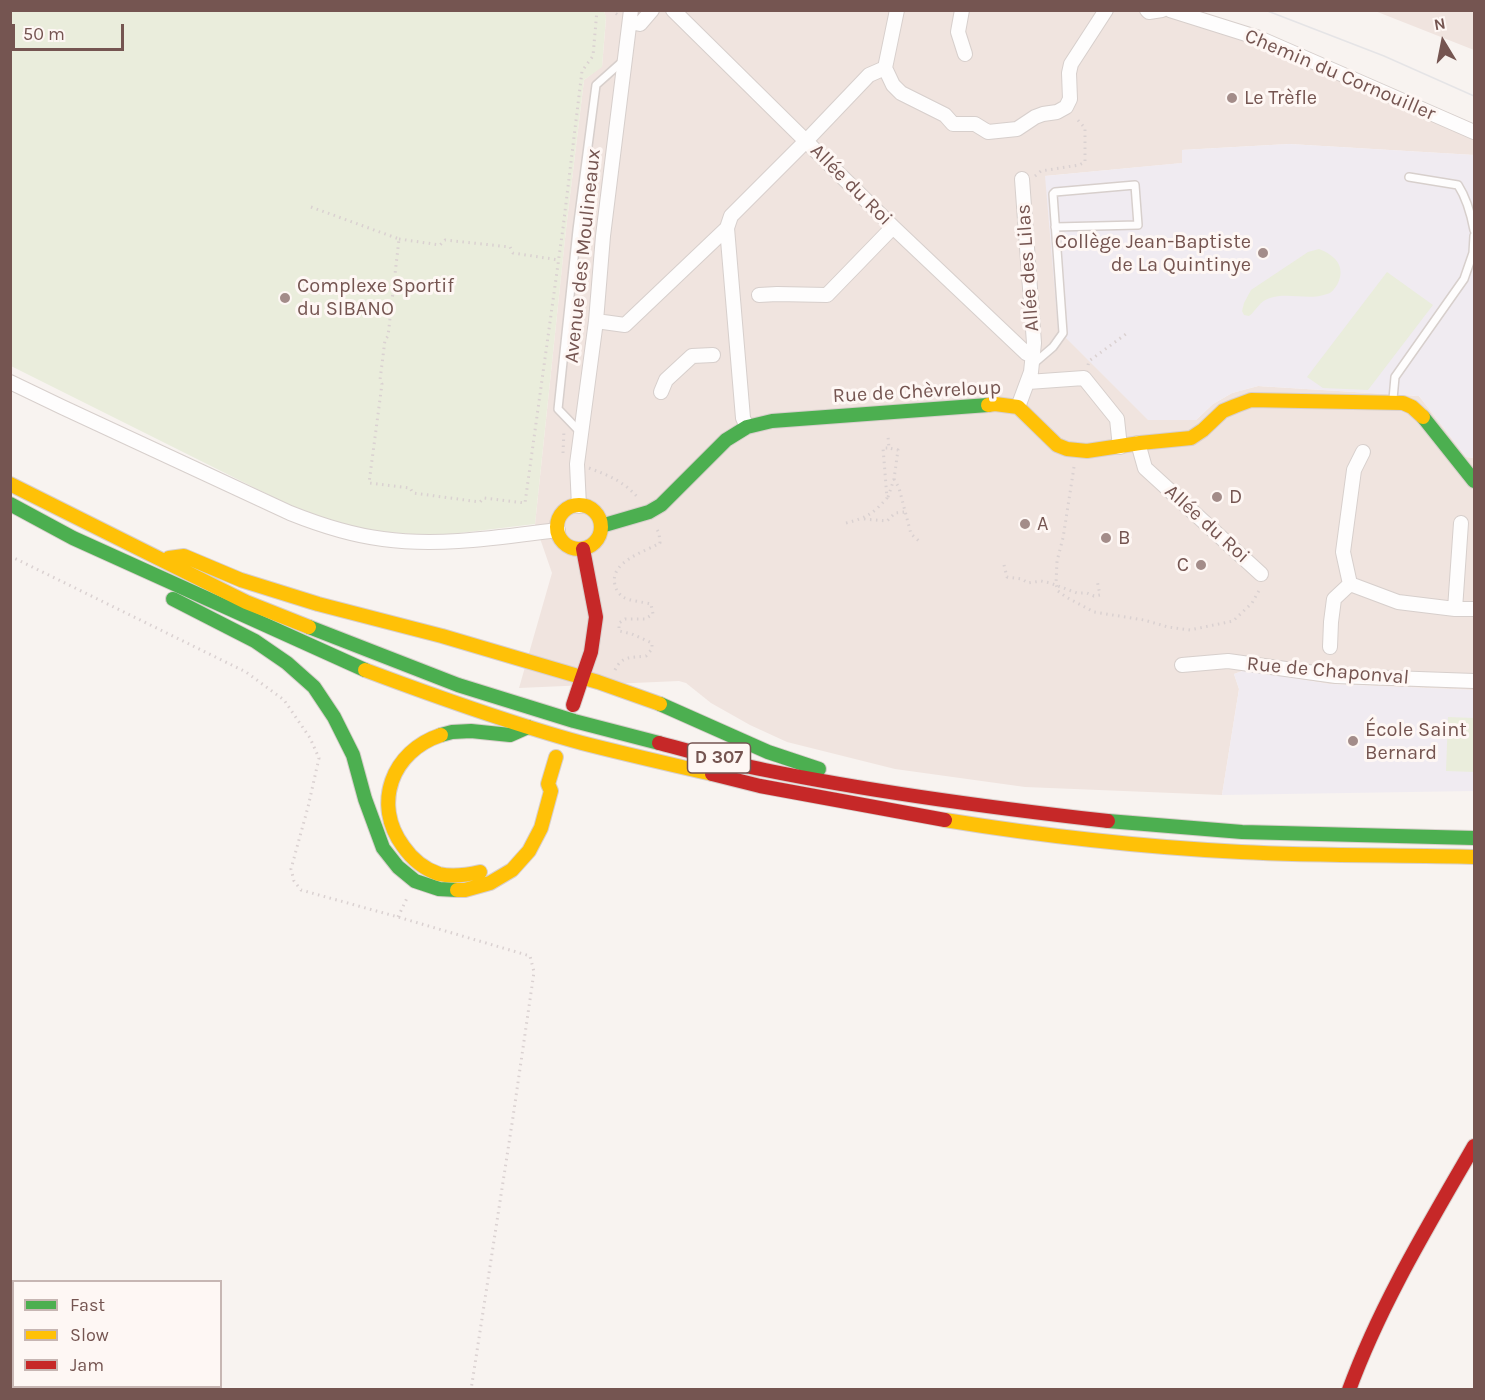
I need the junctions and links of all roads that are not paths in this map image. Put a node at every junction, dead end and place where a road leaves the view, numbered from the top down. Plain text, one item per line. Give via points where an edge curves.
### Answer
1 (652, 10) edge
2 (673, 10) edge
3 (897, 10) edge
4 (962, 10) edge
5 (1106, 10) edge
6 (1147, 10) edge
7 (1162, 10) edge
8 (1170, 10) edge
9 (631, 16) edge
10 (965, 54) dead end
11 (626, 58) junction
12 (885, 68) junction
13 (1474, 132) edge
14 (806, 141) junction
15 (1409, 177) dead end
16 (1027, 179) road end
17 (892, 227) junction
18 (1055, 227) junction
19 (727, 228) junction
20 (1474, 230) edge
21 (1474, 236) edge
22 (732, 297) junction
23 (596, 321) junction
24 (724, 354) junction
25 (1032, 360) junction
26 (10, 382) edge
27 (1028, 382) junction
28 (661, 392) dead end
29 (1393, 402) junction
30 (1018, 407) junction
31 (747, 427) junction
32 (581, 433) junction
33 (1138, 443) junction
34 (1120, 447) junction
35 (1363, 452) dead end
36 (1474, 481) edge
37 (10, 484) edge
38 (10, 504) edge
39 (579, 506) junction
40 (1461, 523) dead end
41 (601, 526) junction
42 (558, 530) junction
43 (73, 538) junction
44 (583, 549) junction
45 (160, 560) junction
46 (1261, 574) road end
47 (1350, 584) junction
48 (1455, 609) junction
49 (1474, 609) edge
50 (1330, 647) dead end
51 (1182, 665) dead end
52 (582, 678) junction
53 (1474, 681) edge
54 (573, 705) dead end
55 (528, 727) junction
56 (556, 758) dead end
57 (548, 784) junction
58 (882, 791) junction
59 (1474, 837) edge
60 (1474, 857) edge
61 (1474, 1146) edge
62 (1349, 1389) edge

1 - 9 street via 640,24
2 - 14 street, Allée du Roi
3 - 12 street
4 - 10 street via 958,33
5 - 12 street via 1071,64 1070,99 1066,107 1035,117 1017,129 988,132 975,124 953,124 945,115 901,93
6 - 7 street
8 - 13 street, Chemin du Cornouiller via 1259,38
9 - 11 street, Avenue des Moulineaux
11 - 23 street, Avenue des Moulineaux
11 - 32 lane via 596,85 577,230 558,409
12 - 14 street via 869,75
14 - 17 street, Allée du Roi
14 - 19 street via 731,216
15 - 20 lane via 1458,185
16 - 25 street, Allée des Lilas
17 - 22 street via 827,295
17 - 25 street, Allée du Roi
18 - 18 lane via 1055,192 1135,185 1138,225
18 - 25 lane via 1063,333 1053,347
19 - 22 street
19 - 23 street via 625,325
21 - 29 lane via 1464,279 1395,377
22 - 24 street
23 - 32 street, Avenue des Moulineaux
24 - 28 street via 692,356 666,380
24 - 31 street
25 - 27 street, Allée des Lilas
26 - 42 street via 290,513 337,530 382,539 432,542
27 - 30 street, Allée des Lilas
27 - 34 street via 1084,378 1118,419
29 - 33 main road, Rue de Chèvreloup via 1251,400 1232,406 1191,438
29 - 36 main road, Rue de Chèvreloup via 1419,412
30 - 31 main road, Rue de Chèvreloup via 995,404 772,421
30 - 34 main road, Rue de Chèvreloup via 1057,446 1078,451
31 - 41 main road, Rue de Chèvreloup via 726,440 661,505
32 - 39 street, Avenue des Moulineaux via 577,464
33 - 34 main road, Rue de Chèvreloup
33 - 46 street, Allée du Roi via 1144,468
35 - 47 street via 1354,470 1343,552
37 - 45 main road, D 307
38 - 43 main road, D 307
39 - 41 main road via 591,509
39 - 42 main road via 566,510
40 - 48 street
41 - 44 main road via 598,538
42 - 44 main road via 569,547
43 - 55 main road, D 307 via 353,666
43 - 57 main road via 135,579 255,641 314,687 353,755 383,848 415,881 440,889 465,890 490,883 512,870 529,851 540,828 551,790
44 - 52 main road via 596,617
45 - 52 main road via 184,556 241,580
45 - 58 main road, D 307 via 246,602 458,685 574,721 763,770
47 - 48 street via 1398,602
47 - 50 street via 1334,599
48 - 49 street
51 - 53 street, Rue de Chaponval via 1228,661 1336,676
52 - 54 main road
52 - 58 main road via 656,702 768,752
55 - 57 main road, D 307 via 509,735 456,731 433,737 412,750 395,770 388,799 391,825 402,846 435,873 462,876 485,871 506,859 522,839 542,788
55 - 60 main road, D 307 via 760,786 987,826 1242,852
56 - 57 main road
58 - 59 main road, D 307 via 1113,822 1242,832
61 - 62 main road via 1388,1299

